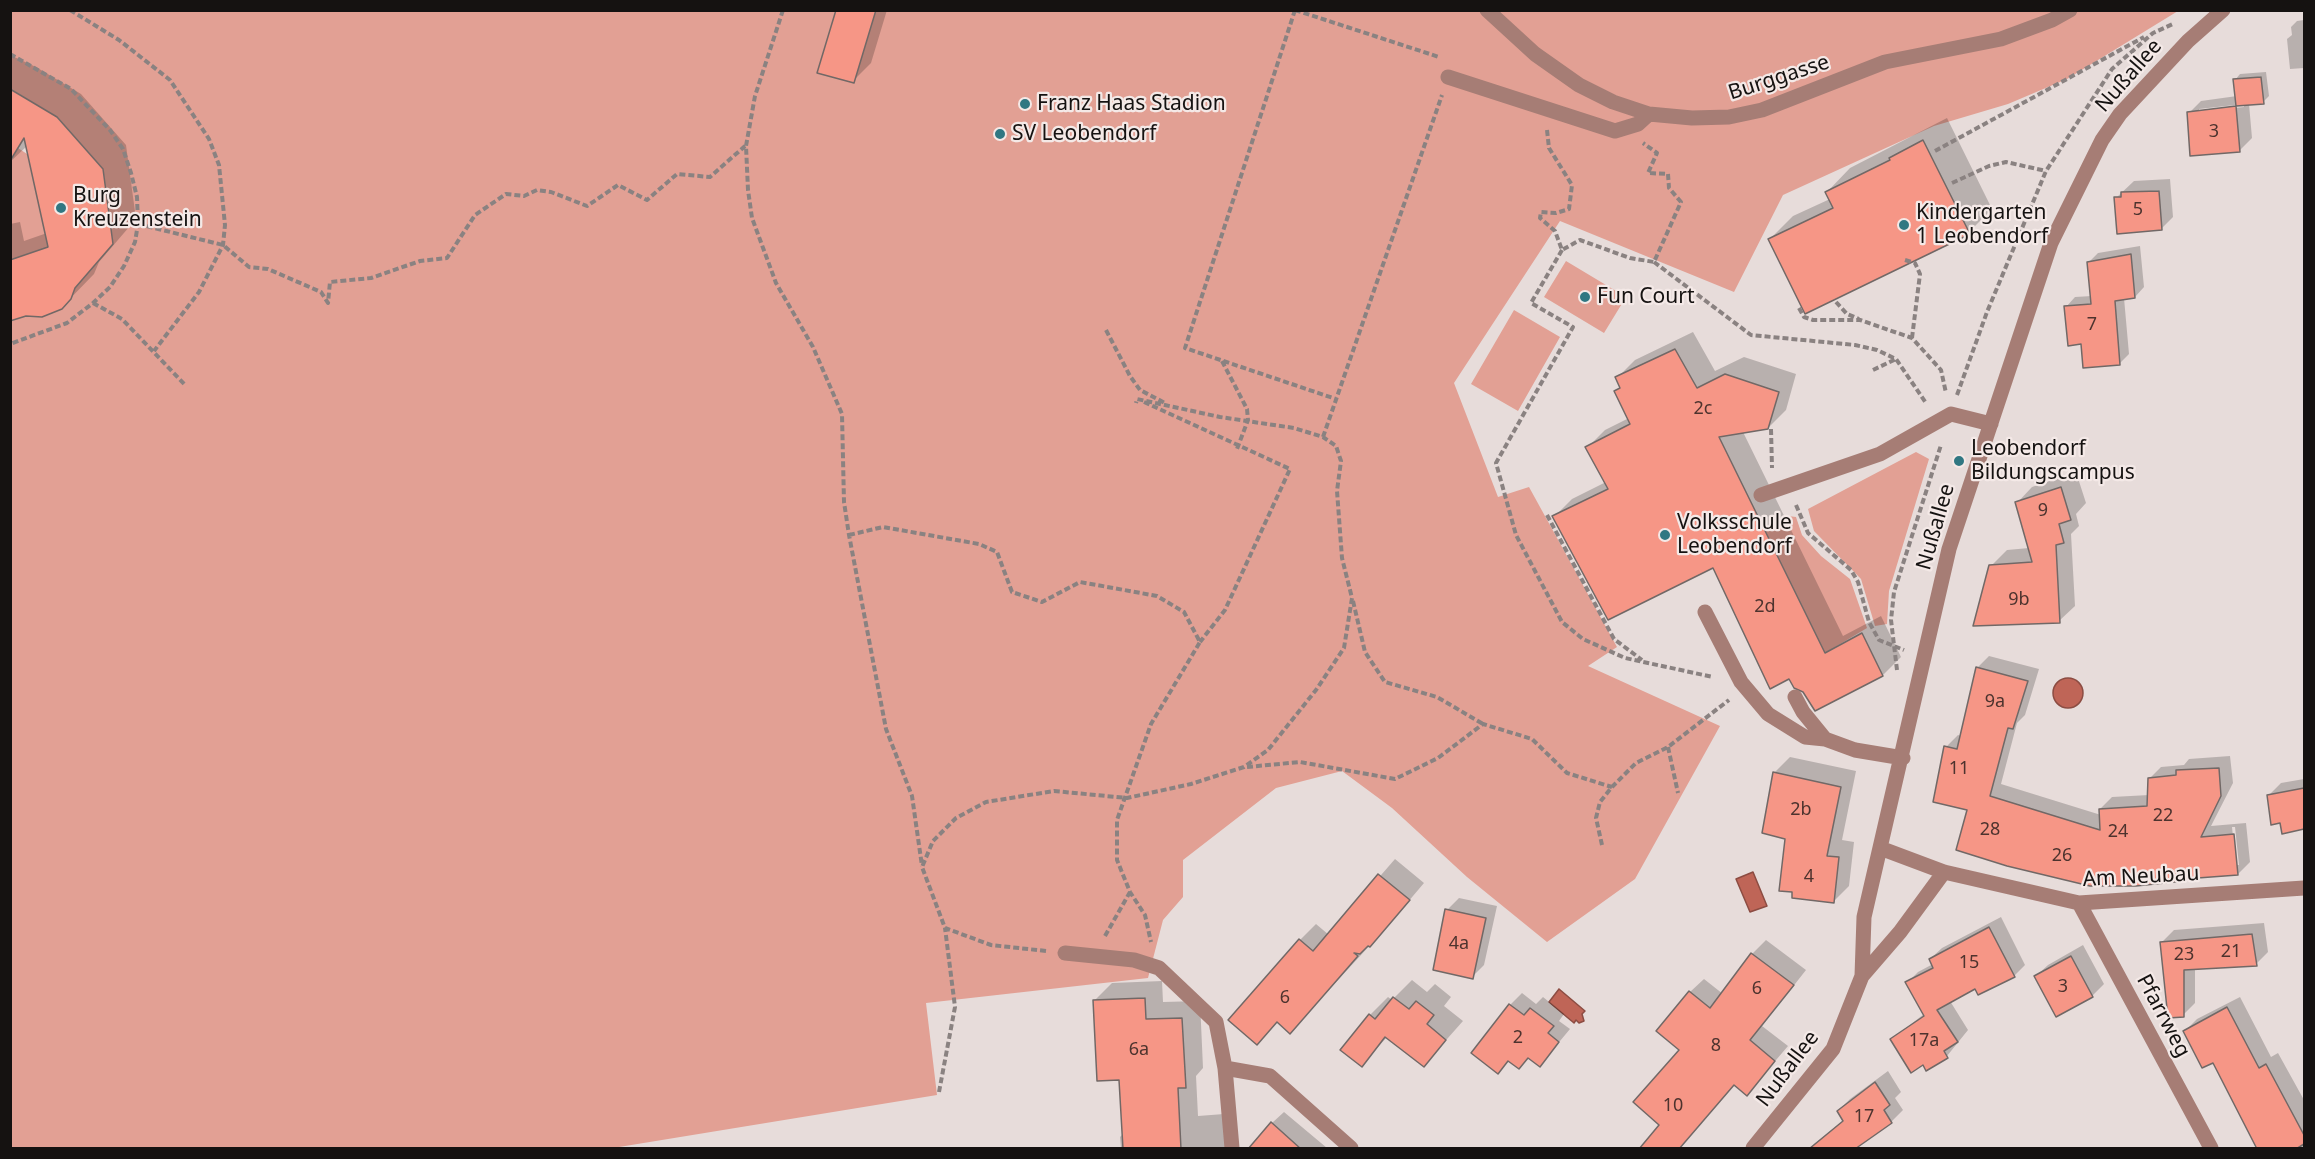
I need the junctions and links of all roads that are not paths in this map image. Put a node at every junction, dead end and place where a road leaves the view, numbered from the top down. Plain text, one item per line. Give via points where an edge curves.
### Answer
1 (1487, 10) edge
2 (2070, 10) edge
3 (2223, 10) edge
4 (1448, 77) road end
5 (1649, 114) junction
6 (1991, 424) junction
7 (1767, 492) road end
8 (1705, 612) dead end
9 (1795, 697) dead end
10 (1825, 739) junction
11 (1903, 758) junction
12 (1880, 848) junction
13 (1944, 872) junction
14 (2304, 888) edge
15 (2079, 903) junction
16 (1065, 952) road end
17 (1862, 976) junction
18 (1225, 1068) junction
19 (1232, 1149) edge
20 (1351, 1149) edge
21 (1753, 1149) edge
22 (2211, 1149) edge

1 - 5 street, Burggasse via 1535,54 1579,85
2 - 5 street, Burggasse via 2001,39 1885,62 1762,110 1729,117
3 - 6 street, Nußallee via 2164,65 2102,140 2051,243
4 - 5 street via 1615,131 1638,124
6 - 7 street via 1951,414 1880,454
6 - 11 street, Nußallee via 1949,549
8 - 10 street via 1743,685 1767,714 1805,737
9 - 10 street
10 - 11 street via 1855,750
11 - 12 street, Nußallee
12 - 13 street, Am Neubau
12 - 17 street, Nußallee via 1864,917
13 - 15 street, Am Neubau
13 - 17 street, Nußallee
14 - 15 street, Am Neubau
15 - 22 street, Pfarrweg
16 - 18 street via 1134,960 1159,968 1216,1022
17 - 21 street, Nußallee via 1833,1048
18 - 19 street
18 - 20 street via 1270,1076

